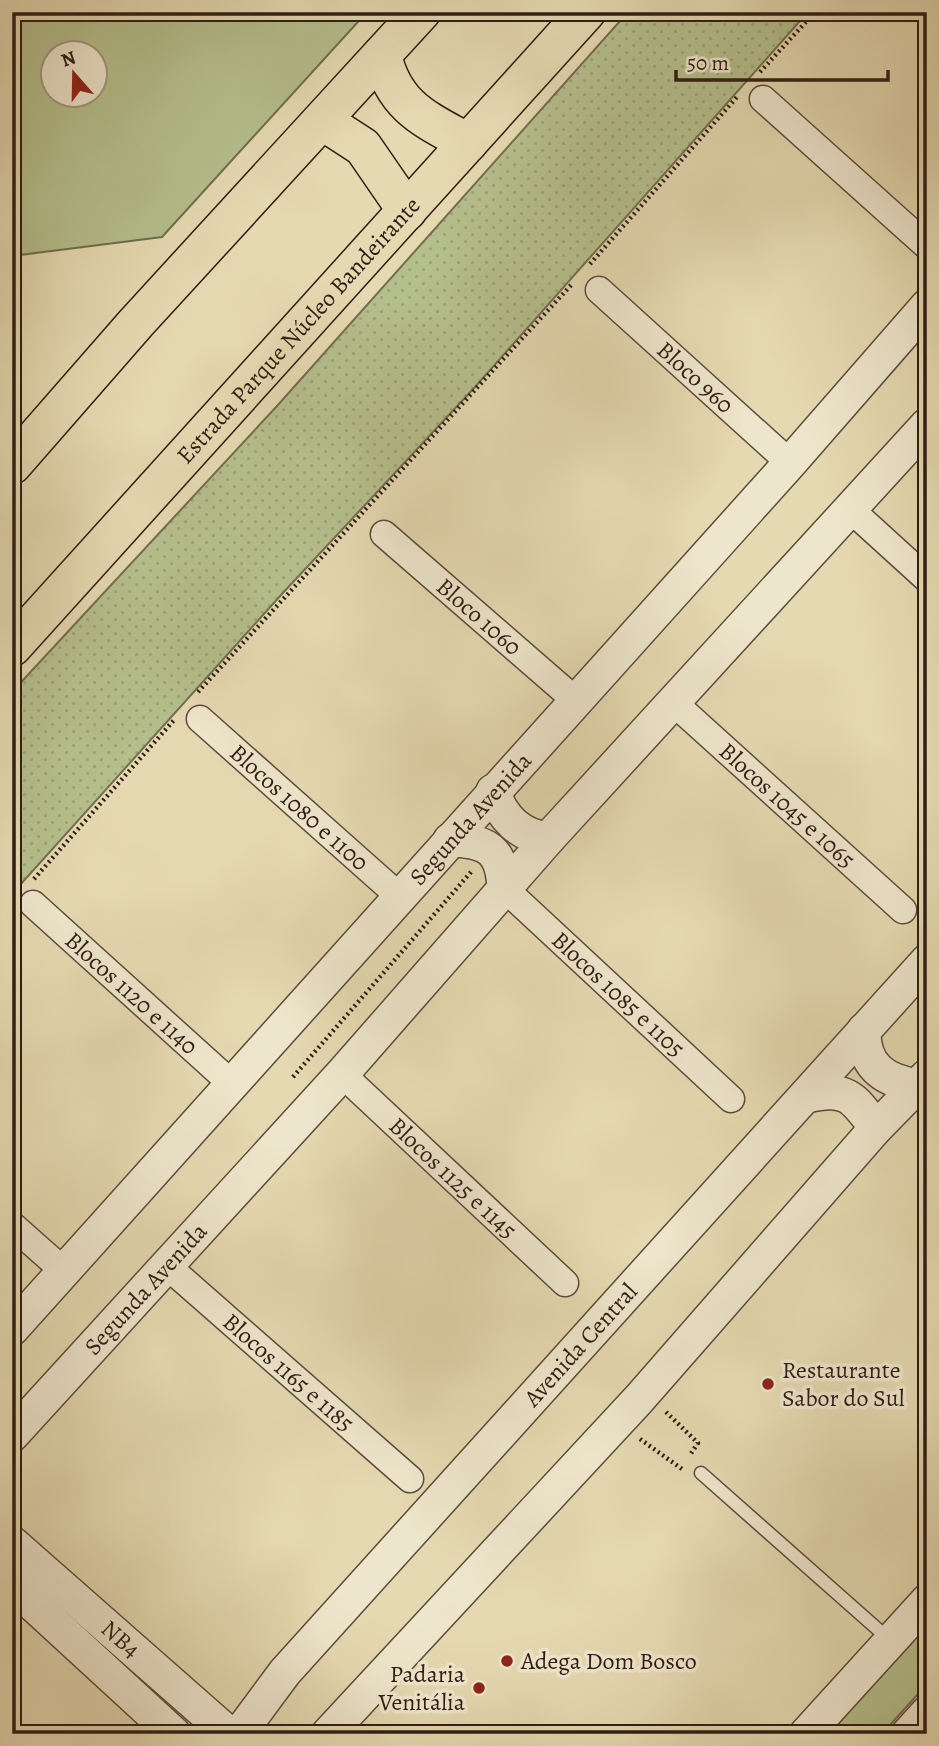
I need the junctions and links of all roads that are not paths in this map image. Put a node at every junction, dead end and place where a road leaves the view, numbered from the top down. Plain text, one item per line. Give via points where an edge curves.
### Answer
1 (421, 12) edge
2 (586, 12) edge
3 (382, 55) junction
4 (752, 90) road end
5 (323, 121) junction
6 (468, 143) junction
7 (407, 211) junction
8 (927, 246) edge
9 (599, 290) dead end
10 (927, 306) edge
11 (927, 425) edge
12 (790, 463) junction
13 (12, 465) edge
14 (849, 509) junction
15 (384, 534) dead end
16 (927, 579) edge
17 (12, 647) edge
18 (575, 700) junction
19 (673, 702) junction
20 (190, 711) road end
21 (493, 791) junction
22 (548, 839) junction
23 (441, 850) junction
24 (30, 895) road end
25 (399, 897) junction
26 (497, 897) junction
27 (902, 910) dead end
28 (927, 961) edge
29 (864, 1030) junction
30 (342, 1074) junction
31 (922, 1081) edge
32 (232, 1084) junction
33 (807, 1096) junction
34 (731, 1099) dead end
35 (876, 1128) junction
36 (12, 1225) edge
37 (166, 1265) junction
38 (64, 1271) junction
39 (565, 1283) dead end
40 (12, 1329) edge
41 (12, 1435) edge
42 (701, 1473) road end
43 (410, 1479) dead end
44 (12, 1543) edge
45 (12, 1585) edge
46 (927, 1601) edge
47 (891, 1641) junction
48 (927, 1713) edge
49 (174, 1734) edge
50 (229, 1734) edge
51 (239, 1734) edge
52 (328, 1734) edge
53 (806, 1734) edge
54 (908, 1734) edge

1 - 3 highway
2 - 6 highway, Estrada Parque Núcleo Bandeirante
3 - 5 highway
3 - 6 highway via 399,96 415,113
4 - 8 street
5 - 7 highway via 363,147
5 - 13 highway
6 - 7 highway, Estrada Parque Núcleo Bandeirante
7 - 17 highway, Estrada Parque Núcleo Bandeirante
9 - 12 street, Bloco 960
10 - 12 street, Segunda Avenida
11 - 14 street, Segunda Avenida
12 - 18 street, Segunda Avenida
14 - 16 street
14 - 19 street, Segunda Avenida
15 - 18 street, Bloco 1060
18 - 21 street, Segunda Avenida
19 - 22 street, Segunda Avenida
19 - 27 street, Blocos 1045 e 1065
20 - 25 street, Blocos 1080 e 1100
21 - 22 street via 499,808 523,832
21 - 23 street, Segunda Avenida
22 - 26 street, Segunda Avenida
23 - 25 street, Segunda Avenida
23 - 26 street via 478,841 491,850 500,861
24 - 32 street, Blocos 1120 e 1140
25 - 32 street, Segunda Avenida
26 - 30 street, Segunda Avenida
26 - 34 street, Blocos 1085 e 1105
28 - 29 street, Avenida Central
29 - 31 street via 864,1047 880,1072 894,1082
29 - 33 street, Avenida Central
30 - 37 street, Segunda Avenida
30 - 39 street, Blocos 1125 e 1145
31 - 35 street
32 - 38 street, Segunda Avenida
33 - 35 street via 828,1090 844,1093
33 - 51 street, Avenida Central via 285,1672
35 - 52 street via 645,1392
36 - 38 street
37 - 41 street, Segunda Avenida
37 - 43 street, Blocos 1165 e 1185
38 - 40 street, Segunda Avenida
42 - 47 lane
44 - 50 street, NB4
45 - 49 street, NB4
46 - 47 street
47 - 53 street
48 - 54 street

